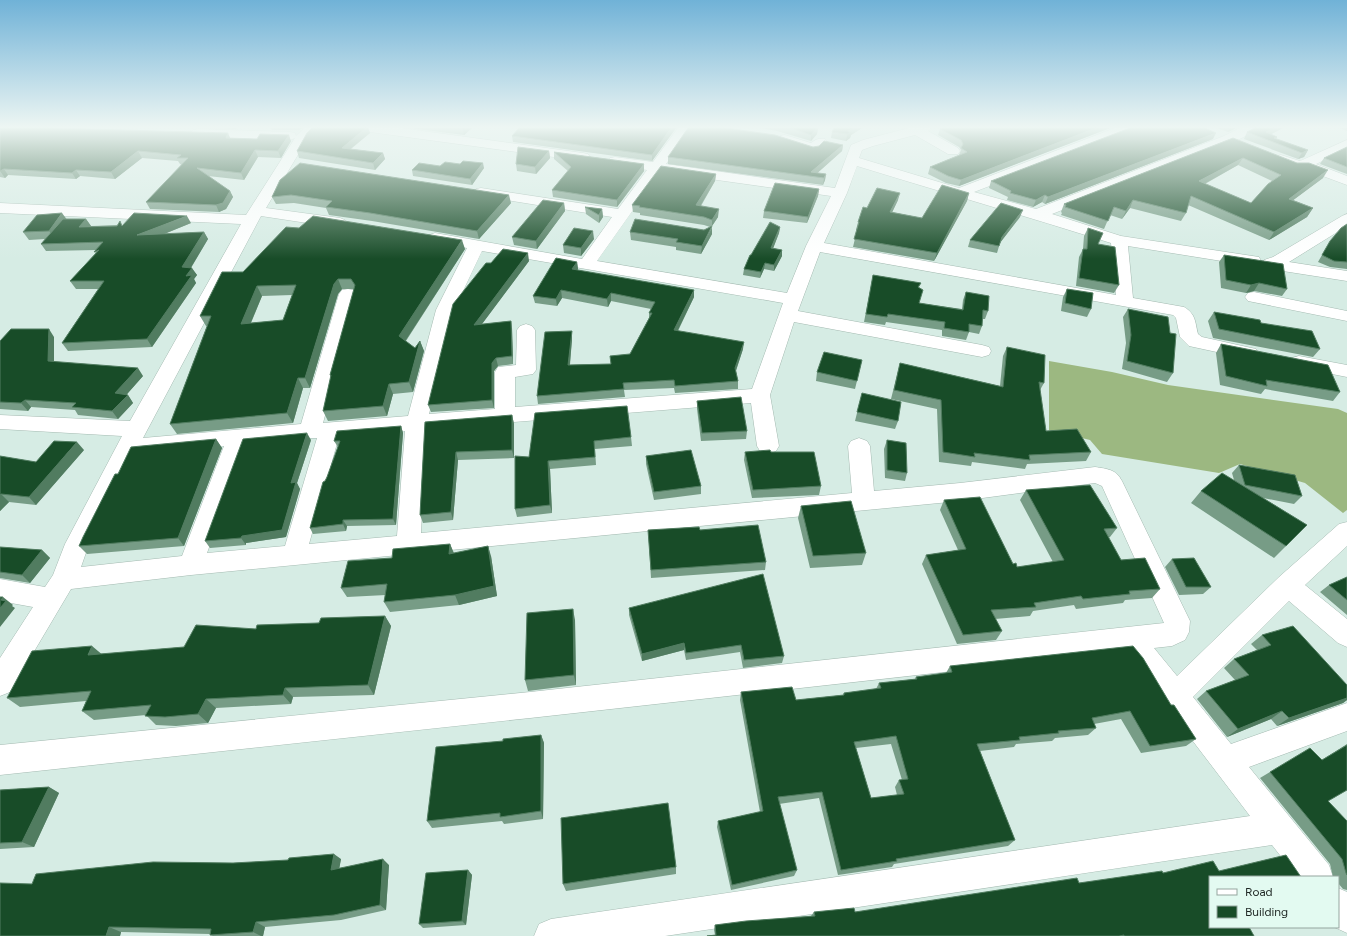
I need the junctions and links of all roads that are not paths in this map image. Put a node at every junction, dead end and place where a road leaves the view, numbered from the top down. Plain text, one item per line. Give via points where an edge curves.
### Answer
1 (289, 172) edge
2 (654, 172) edge
3 (690, 172) edge
4 (843, 172) edge
5 (904, 172) edge
6 (1012, 172) edge
7 (1145, 172) edge
8 (1322, 172) edge
9 (1347, 182) edge
10 (469, 191) edge
11 (959, 192) junction
12 (840, 193) junction
13 (0, 208) edge
14 (1037, 214) junction
15 (253, 216) junction
16 (625, 218) junction
17 (1347, 219) edge
18 (356, 225) edge
19 (1329, 229) junction
20 (424, 236) edge
21 (1347, 236) edge
22 (1119, 240) junction
23 (476, 246) junction
24 (814, 246) junction
25 (586, 264) junction
26 (1270, 264) junction
27 (1347, 276) edge
28 (348, 294) dead end
29 (1254, 297) dead end
30 (1125, 302) junction
31 (791, 307) junction
32 (1347, 316) edge
33 (526, 330) dead end
34 (982, 351) dead end
35 (1347, 371) edge
36 (760, 395) junction
37 (505, 415) junction
38 (0, 422) edge
39 (416, 423) junction
40 (320, 430) junction
41 (238, 437) junction
42 (132, 438) junction
43 (768, 446) dead end
44 (859, 446) dead end
45 (864, 501) junction
46 (1347, 531) edge
47 (408, 544) junction
48 (294, 555) junction
49 (191, 565) junction
50 (1288, 585) junction
51 (58, 589) junction
52 (0, 590) edge
53 (1347, 636) edge
54 (1131, 639) junction
55 (0, 683) edge
56 (1175, 696) junction
57 (1347, 717) edge
58 (0, 760) edge
59 (1227, 760) junction
60 (1279, 828) junction
61 (1316, 876) edge
62 (1339, 906) edge
63 (1347, 916) edge
64 (550, 936) edge

1 - 15 street
2 - 16 street
3 - 12 street
4 - 12 street
5 - 11 street
6 - 11 street
7 - 14 street
8 - 9 street
10 - 16 street
11 - 14 street
12 - 24 street
13 - 15 street
14 - 22 street
15 - 18 street
15 - 42 street
16 - 25 street
17 - 19 street
19 - 21 street
19 - 26 street via 1279,261
20 - 23 street
22 - 26 street
22 - 30 street
23 - 25 street
23 - 39 street via 445,310
24 - 30 street
24 - 31 street
25 - 31 street
26 - 27 street
28 - 40 street
29 - 32 street
30 - 35 street via 1184,313 1190,337 1196,342
31 - 34 street
31 - 36 street
33 - 37 street via 526,370 505,372
36 - 37 street
36 - 43 street
37 - 39 street
38 - 42 street
39 - 40 street
39 - 47 street
40 - 41 street
40 - 48 street
41 - 42 street
41 - 49 street
42 - 51 street
44 - 45 street
45 - 47 street
45 - 54 street via 1095,475 1107,477 1177,621 1176,632 1172,634
46 - 50 street
47 - 48 street
48 - 49 street
49 - 51 street
50 - 53 street
50 - 56 street
51 - 52 street
51 - 55 street
54 - 56 street
54 - 58 street
56 - 59 street
57 - 59 street
59 - 60 street
60 - 61 street
60 - 64 street
62 - 63 street

